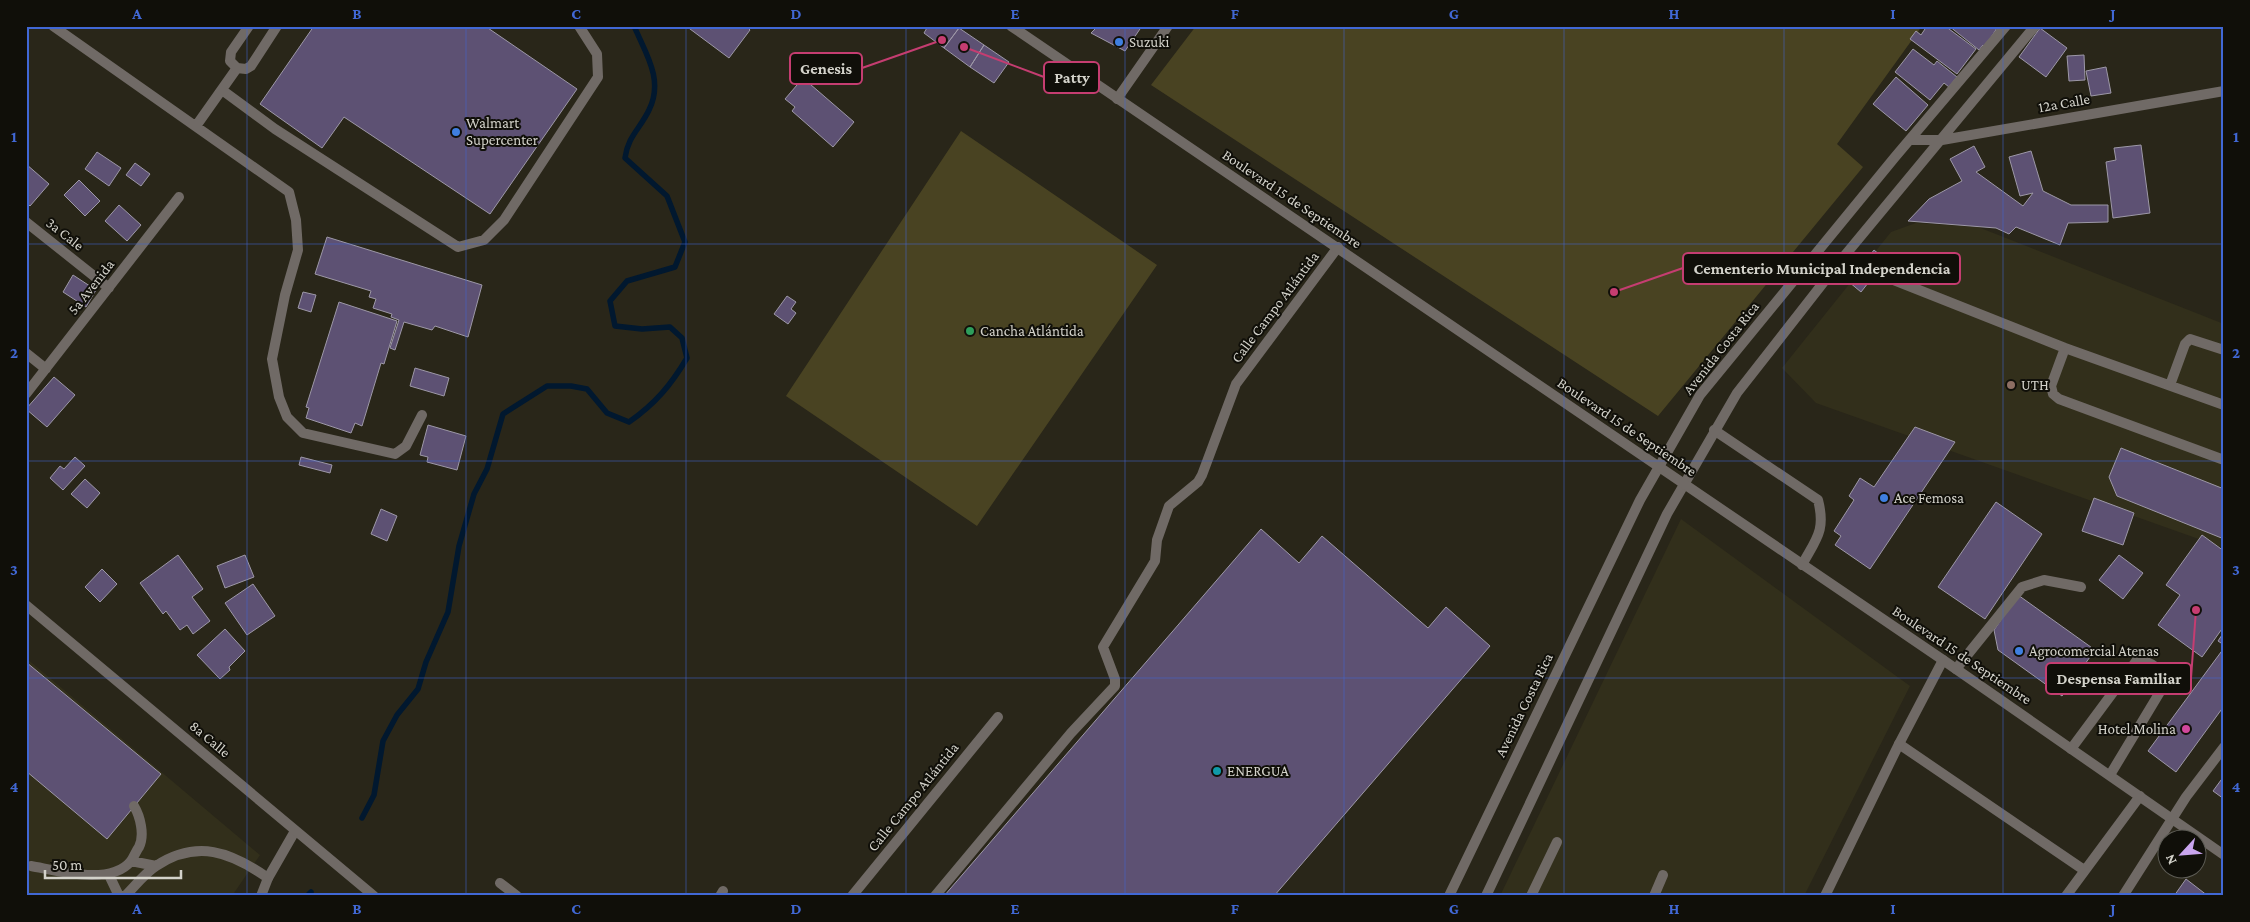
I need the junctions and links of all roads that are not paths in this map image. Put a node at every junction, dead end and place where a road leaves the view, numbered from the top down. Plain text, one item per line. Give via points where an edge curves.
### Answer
1 (53, 26) edge
2 (249, 26) edge
3 (277, 26) edge
4 (579, 26) edge
5 (1011, 26) edge
6 (1168, 26) edge
7 (2006, 26) edge
8 (2035, 26) edge
9 (237, 68) junction
10 (222, 90) junction
11 (2224, 91) edge
12 (1116, 99) junction
13 (196, 126) junction
14 (1910, 140) junction
15 (1942, 140) junction
16 (179, 197) dead end
17 (26, 222) edge
18 (1338, 247) junction
19 (1842, 260) junction
20 (1861, 267) dead end
21 (1876, 273) dead end
22 (109, 288) junction
23 (2065, 348) junction
24 (2224, 350) edge
25 (26, 353) edge
26 (46, 369) junction
27 (2170, 385) junction
28 (26, 394) edge
29 (2224, 405) edge
30 (422, 414) dead end
31 (1714, 430) junction
32 (2224, 460) edge
33 (1658, 467) junction
34 (1684, 484) junction
35 (1802, 565) junction
36 (2081, 587) dead end
37 (26, 605) edge
38 (1943, 660) junction
39 (1956, 669) junction
40 (998, 717) dead end
41 (1899, 744) junction
42 (2071, 748) junction
43 (2224, 748) edge
44 (2110, 775) junction
45 (2140, 796) junction
46 (134, 806) dead end
47 (2172, 818) junction
48 (295, 831) junction
49 (1557, 842) dead end
50 (2224, 855) edge
51 (131, 861) junction
52 (31, 866) dead end
53 (156, 866) junction
54 (2084, 870) junction
55 (110, 875) junction
56 (1663, 876) dead end
57 (268, 878) junction
58 (500, 884) dead end
59 (119, 896) edge
60 (125, 896) edge
61 (261, 896) edge
62 (374, 896) edge
63 (517, 896) edge
64 (852, 896) edge
65 (935, 896) edge
66 (1449, 896) edge
67 (1486, 896) edge
68 (1531, 896) edge
69 (1654, 896) edge
70 (1825, 896) edge
71 (2066, 896) edge
72 (2123, 896) edge

1 - 13 street
2 - 9 street via 231,52 230,62
3 - 9 street via 251,66
4 - 10 street via 597,54 598,77 504,220 484,240 458,247 275,129
5 - 12 street, Boulevard 15 de Septiembre
6 - 12 street
7 - 14 street, Avenida Costa Rica
8 - 15 street
9 - 10 street
10 - 13 street
11 - 15 street, 12a Calle
12 - 18 street, Boulevard 15 de Septiembre
13 - 30 street via 289,192 296,220 298,250 272,359 279,398 287,417 303,434 395,454 406,446
14 - 15 street, 12a Calle
14 - 33 street, Avenida Costa Rica via 1700,395
15 - 19 street
16 - 22 street, 5a Avenida
17 - 22 street, 3a Cale
18 - 33 street, Boulevard 15 de Septiembre
18 - 65 street, Calle Campo Atlántida via 1236,384 1198,482 1169,506 1157,540 1155,561 1103,647 1115,686 1070,733
19 - 20 street
19 - 31 street via 1737,393
21 - 23 street
22 - 26 street, 5a Avenida
23 - 27 street
23 - 32 street via 2051,386 2059,399
24 - 27 street via 2190,339 2185,344
25 - 26 street
26 - 28 street, 5a Avenida
27 - 29 street
31 - 34 street
31 - 35 street via 1818,500 1821,530
33 - 34 street, Boulevard 15 de Septiembre
33 - 66 street, Avenida Costa Rica
34 - 35 street, Boulevard 15 de Septiembre
34 - 67 street
35 - 38 street, Boulevard 15 de Septiembre
36 - 39 street via 2044,580 2022,587
37 - 48 street, 8a Calle
38 - 39 street, Boulevard 15 de Septiembre
38 - 41 street
39 - 42 street, Boulevard 15 de Septiembre
40 - 64 street, Calle Campo Atlántida
41 - 54 street
41 - 70 street
42 - 44 street, Boulevard 15 de Septiembre
42 - 44 street via 2137,660 2146,661 2163,673 2166,682
43 - 47 street
44 - 45 street, Boulevard 15 de Septiembre
45 - 47 street, Boulevard 15 de Septiembre
45 - 54 street
46 - 51 street via 139,815 141,842
47 - 50 street, Boulevard 15 de Septiembre
47 - 72 street
48 - 57 street
48 - 62 street, 8a Calle
49 - 68 street
51 - 53 street
51 - 55 street
52 - 55 street via 69,873
53 - 57 street via 189,851 213,851
53 - 60 street
54 - 71 street
55 - 59 street
56 - 69 street
57 - 61 street
58 - 63 street

